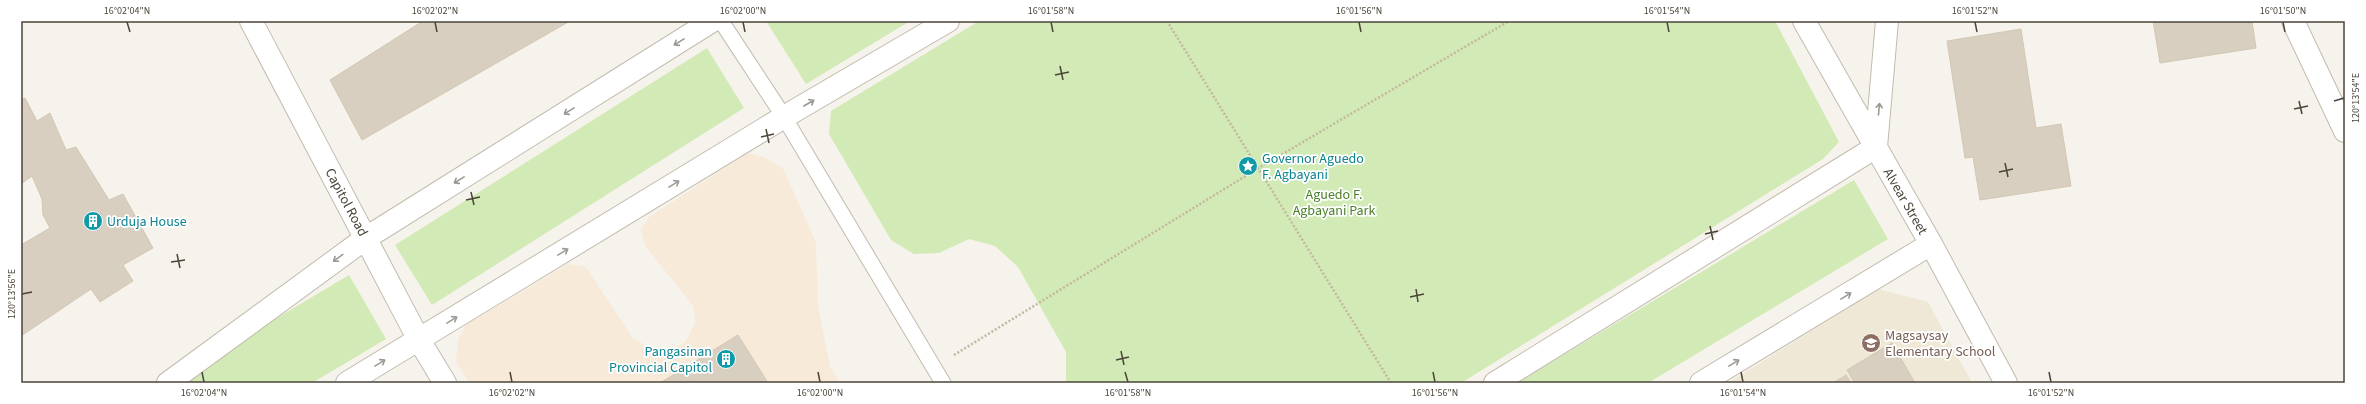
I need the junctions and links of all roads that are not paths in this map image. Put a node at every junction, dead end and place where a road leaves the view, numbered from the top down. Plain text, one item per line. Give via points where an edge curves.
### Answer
1 (251, 21) edge
2 (712, 21) edge
3 (721, 21) edge
4 (948, 21) edge
5 (1804, 21) edge
6 (1888, 21) edge
7 (2293, 21) edge
8 (784, 117) junction
9 (2345, 131) edge
10 (1876, 147) junction
11 (366, 238) junction
12 (1931, 244) junction
13 (418, 340) junction
14 (168, 383) edge
15 (346, 383) edge
16 (445, 383) edge
17 (943, 383) edge
18 (1495, 383) edge
19 (1701, 383) edge
20 (2006, 383) edge

1 - 11 street, Capitol Road
2 -> 11 street
3 - 8 lane
8 -> 4 street
5 - 10 street, Alvear Street
10 -> 6 street
7 - 9 street
13 -> 8 street
8 - 17 lane
10 - 12 street, Alvear Street
10 - 18 street
11 - 13 street, Capitol Road
11 -> 14 street
19 -> 12 street
12 - 20 street, Alvear Street
15 -> 13 street
13 - 16 street, Capitol Road

